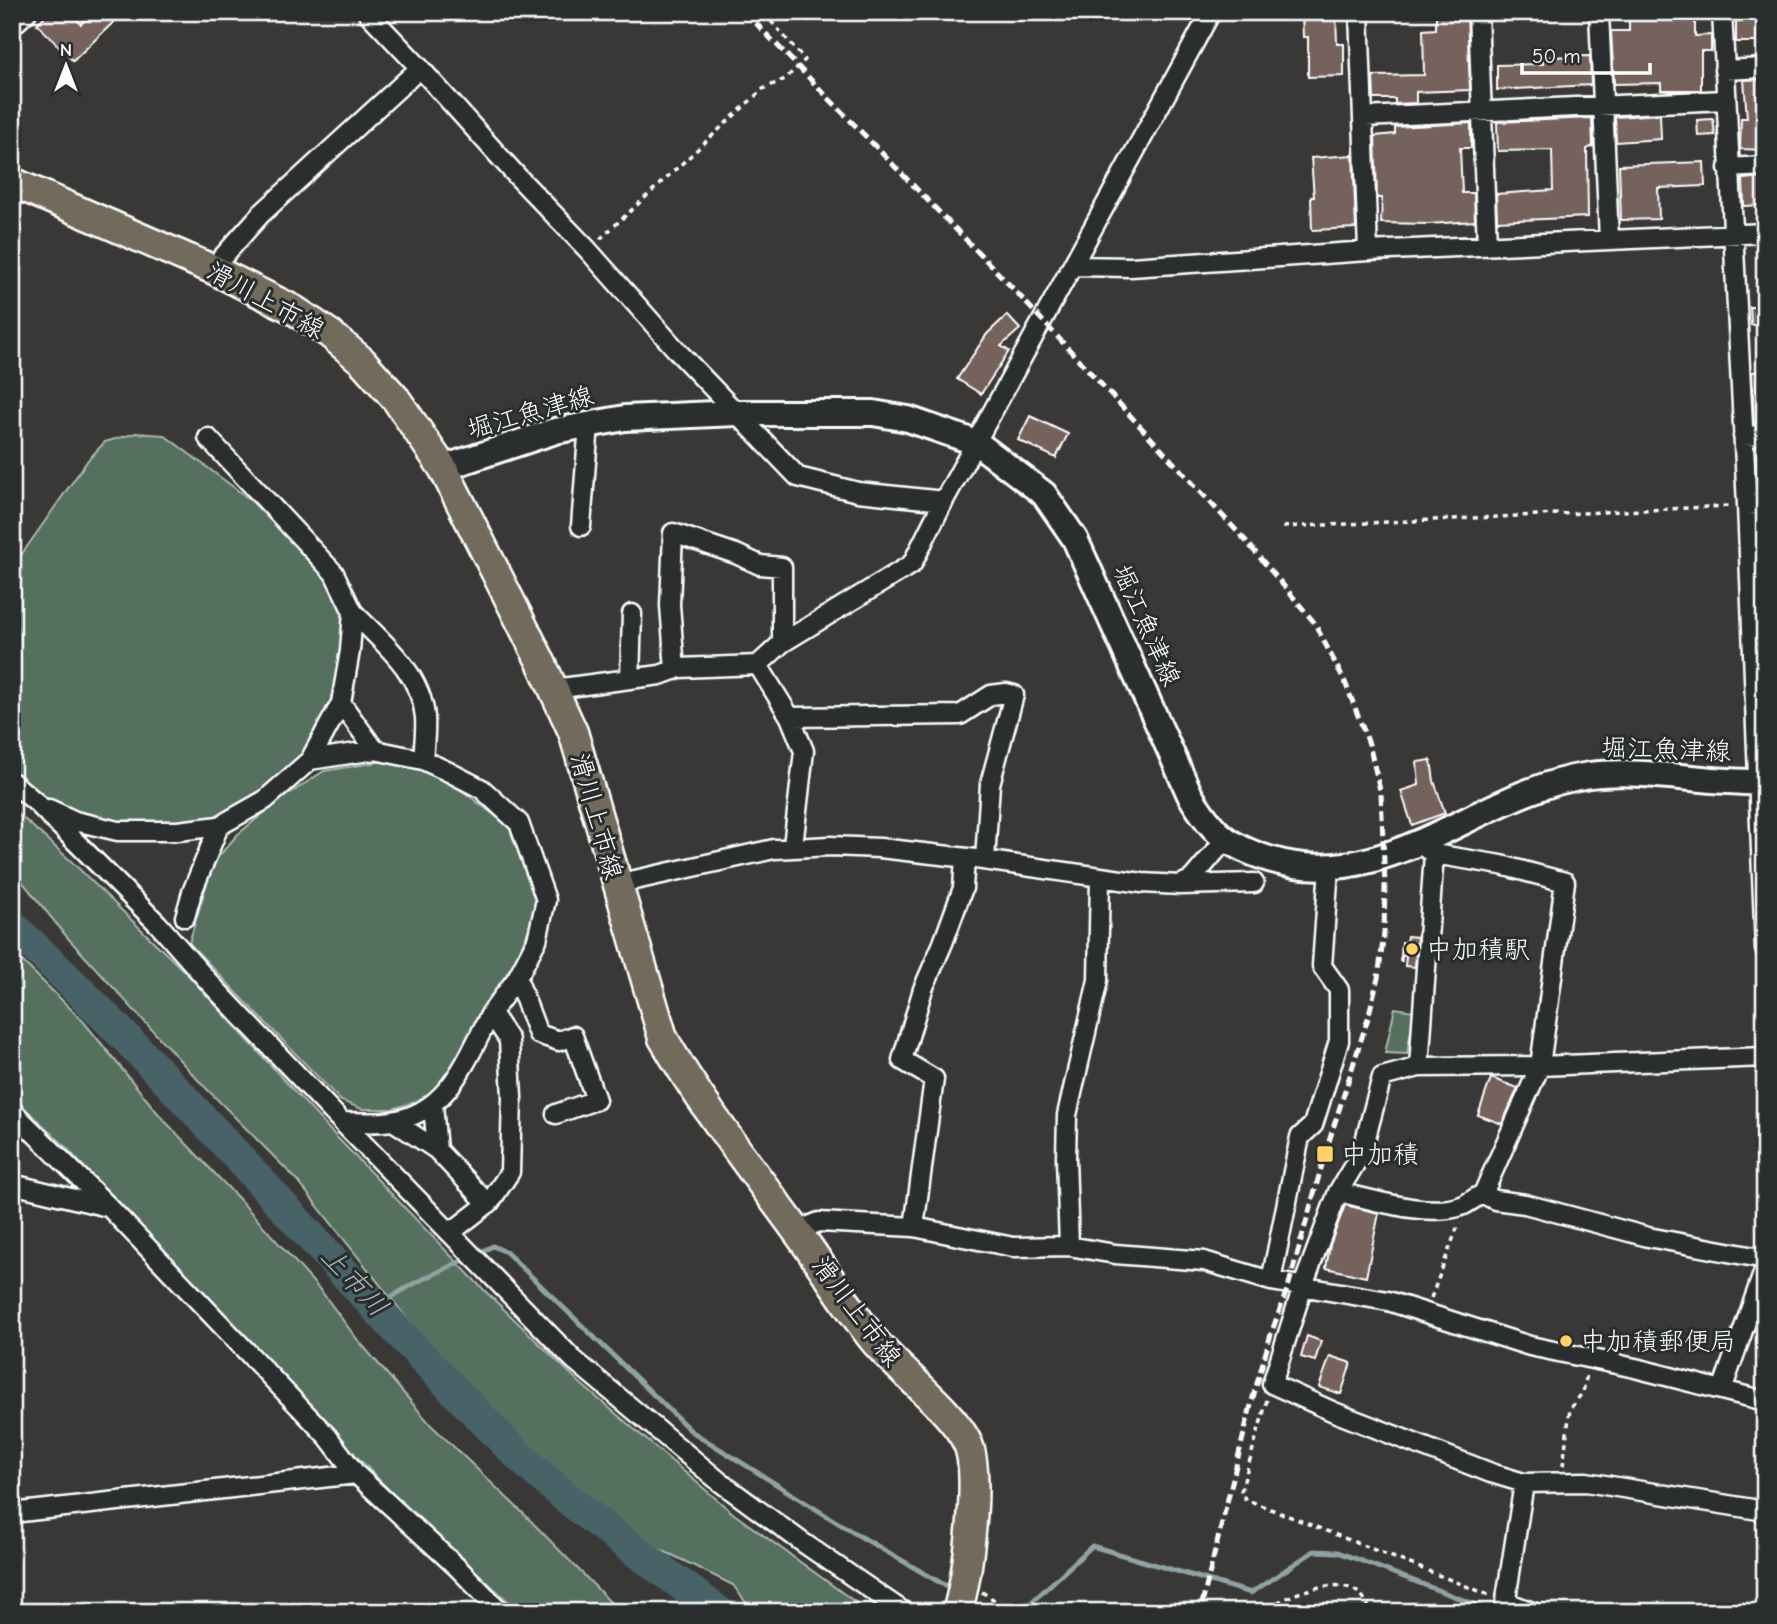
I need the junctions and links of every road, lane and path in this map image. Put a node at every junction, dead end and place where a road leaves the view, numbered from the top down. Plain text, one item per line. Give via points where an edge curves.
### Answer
1 (27, 12) edge
2 (367, 12) edge
3 (763, 12) edge
4 (1211, 12) edge
5 (1359, 12) edge
6 (1478, 12) edge
7 (1599, 12) edge
8 (1722, 12) edge
9 (12, 26) edge
10 (420, 68) junction
11 (1765, 68) edge
12 (1724, 70) junction
13 (1726, 100) junction
14 (1602, 106) junction
15 (1482, 111) junction
16 (1364, 117) junction
17 (1765, 166) edge
18 (1728, 168) junction
19 (12, 182) edge
20 (1765, 233) edge
21 (1731, 235) junction
22 (1609, 240) junction
23 (1487, 246) junction
24 (588, 250) junction
25 (1368, 251) junction
26 (1073, 266) junction
27 (212, 269) junction
28 (737, 413) junction
29 (589, 424) junction
30 (1765, 435) edge
31 (1743, 436) junction
32 (208, 438) dead end
33 (977, 443) junction
34 (443, 468) junction
35 (944, 501) junction
36 (1756, 505) edge
37 (581, 526) dead end
38 (1283, 527) dead end
39 (353, 612) junction
40 (632, 614) dead end
41 (782, 643) junction
42 (758, 666) junction
43 (675, 670) junction
44 (630, 679) junction
45 (554, 689) junction
46 (341, 703) junction
47 (790, 717) junction
48 (375, 750) junction
49 (310, 760) junction
50 (424, 760) junction
51 (12, 782) edge
52 (1762, 782) edge
53 (37, 804) junction
54 (219, 826) junction
55 (1225, 840) junction
56 (793, 846) junction
57 (1426, 849) junction
58 (965, 858) junction
59 (985, 860) junction
60 (1329, 867) junction
61 (1100, 877) junction
62 (1254, 883) dead end
63 (617, 884) junction
64 (1180, 885) junction
65 (185, 917) dead end
66 (1765, 949) edge
67 (1401, 956) dead end
68 (1401, 962) dead end
69 (517, 978) junction
70 (491, 1013) junction
71 (1765, 1057) edge
72 (1540, 1066) junction
73 (1419, 1067) junction
74 (433, 1104) junction
75 (12, 1111) edge
76 (556, 1114) dead end
77 (393, 1121) junction
78 (342, 1122) junction
79 (437, 1150) junction
80 (12, 1184) edge
81 (1338, 1192) junction
82 (1483, 1194) junction
83 (488, 1204) junction
84 (1466, 1205) junction
85 (109, 1207) junction
86 (914, 1227) junction
87 (797, 1231) junction
88 (450, 1233) junction
89 (1069, 1246) junction
90 (1765, 1259) edge
91 (1765, 1268) edge
92 (1271, 1281) junction
93 (1303, 1286) junction
94 (1426, 1312) junction
95 (1590, 1358) junction
96 (1272, 1384) junction
97 (1722, 1391) junction
98 (1765, 1401) edge
99 (356, 1474) junction
100 (1524, 1483) junction
101 (1561, 1483) junction
102 (1765, 1511) edge
103 (12, 1513) edge
104 (964, 1581) junction
105 (1505, 1607) edge
106 (501, 1612) edge
107 (904, 1612) edge
108 (957, 1612) edge
109 (1013, 1612) edge
110 (1260, 1612) edge
111 (1370, 1612) edge
112 (1532, 1612) edge

1 - 9 street
2 - 10 street
3 - 24 path via 805,60 785,79 763,89
4 - 26 street
5 - 16 street
6 - 15 street
7 - 14 street
8 - 12 street
10 - 24 street
10 - 27 street via 261,214
11 - 12 street
12 - 13 street
13 - 14 street
13 - 18 street
14 - 15 street
14 - 22 street
15 - 16 street
15 - 23 street
16 - 25 street
17 - 18 street
18 - 21 street
19 - 27 main road, 滑川上市線
20 - 21 street
21 - 22 street
21 - 31 street
22 - 23 street
23 - 25 street
24 - 28 street
25 - 26 street via 1131,267
26 - 33 street
27 - 34 main road, 滑川上市線 via 294,310 362,361 396,399
28 - 29 main road, 堀江魚津線
28 - 33 main road, 堀江魚津線 via 873,413 908,419
28 - 35 street via 798,477 858,492
29 - 34 main road, 堀江魚津線
29 - 37 street
30 - 31 street
31 - 36 street
32 - 39 street via 334,573
33 - 35 street
33 - 55 main road, 堀江魚津線 via 1044,494 1075,539 1190,795 1208,824
34 - 45 main road, 滑川上市線
35 - 41 street via 912,564
36 - 38 path
36 - 52 street
39 - 46 street
39 - 50 street via 405,666 419,691 425,717
40 - 44 street
41 - 42 street
41 - 43 street via 782,568 760,565 673,533 670,605
42 - 43 street
42 - 47 street
43 - 44 street
44 - 45 street
45 - 63 main road, 滑川上市線 via 573,732
46 - 48 street
46 - 49 street
47 - 56 street via 804,751
47 - 59 street via 960,715 991,695 1014,695 990,784
48 - 49 street
48 - 50 street
49 - 54 street via 265,800
50 - 69 street via 482,789 519,823 546,900 537,940
51 - 53 street
52 - 57 main road, 堀江魚津線 via 1591,775 1538,790
52 - 66 street
53 - 54 street via 75,821 118,831
53 - 78 street via 158,924
54 - 65 street
55 - 60 main road, 堀江魚津線 via 1293,866
55 - 64 street via 1192,878
56 - 58 street via 880,848
56 - 63 street
57 - 60 main road, 堀江魚津線
57 - 72 street via 1565,882
57 - 73 street
58 - 59 street
58 - 86 street via 963,888 923,989 902,1060 934,1079
59 - 61 street
60 - 92 street via 1322,966 1339,990 1339,1041 1312,1125 1300,1137
61 - 64 street
61 - 89 street via 1098,980 1067,1115
62 - 64 street
63 - 87 main road, 滑川上市線 via 663,1038 683,1073
67 - 68 path
69 - 70 street
69 - 76 street via 538,1034 559,1041 573,1036 596,1100
70 - 74 street via 452,1087
70 - 83 street via 509,1041 512,1097 510,1172
71 - 72 street
72 - 73 street
72 - 82 street
73 - 81 street via 1382,1077 1362,1152
74 - 77 street via 424,1112
74 - 79 street
75 - 85 street
77 - 78 street
77 - 79 street
78 - 88 street
79 - 83 street
80 - 85 street
81 - 84 street via 1402,1206 1439,1209
81 - 93 street
82 - 84 street
82 - 90 street via 1647,1237
83 - 88 street
84 - 94 path
85 - 99 street via 328,1437
86 - 87 street via 819,1222
86 - 89 street via 1013,1247
87 - 104 main road, 滑川上市線 via 871,1337 951,1419 968,1445 972,1514
88 - 107 street via 573,1359 657,1430 730,1490
89 - 92 street via 1204,1262
91 - 97 street
92 - 93 street
93 - 94 street
93 - 96 street
94 - 95 street via 1530,1346
95 - 97 street
95 - 101 path via 1584,1392 1570,1409
96 - 100 street
96 - 105 path via 1241,1491 1245,1499
97 - 98 street
99 - 103 street
99 - 106 street
100 - 101 street
100 - 105 street
101 - 102 street via 1586,1482
104 - 108 main road, 滑川上市線
104 - 109 path
105 - 112 street
110 - 111 path via 1311,1588 1335,1586 1359,1592

